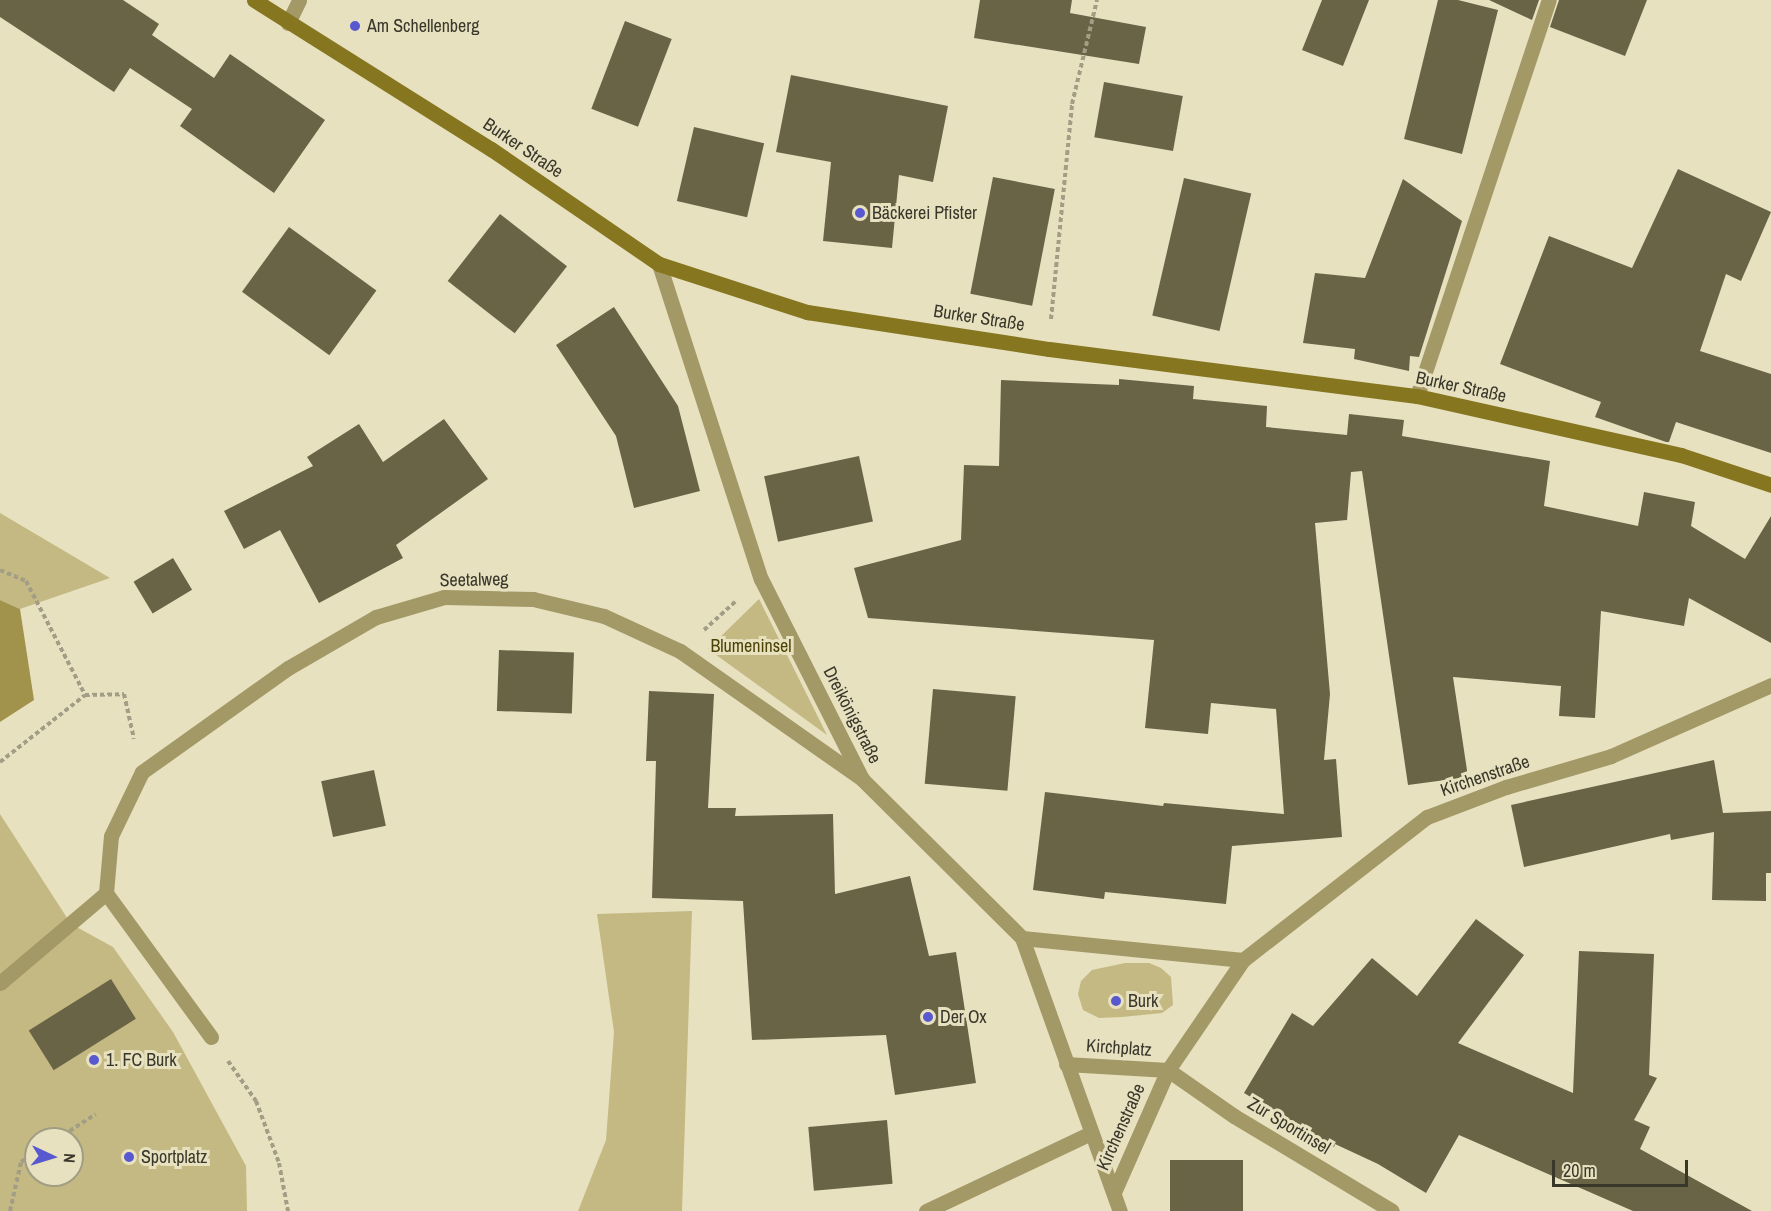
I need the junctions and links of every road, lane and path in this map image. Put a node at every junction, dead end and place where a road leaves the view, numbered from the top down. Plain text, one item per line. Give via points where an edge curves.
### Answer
1 (254, 0) edge
2 (299, 0) edge
3 (1097, 0) edge
4 (1549, 0) edge
5 (288, 23) junction
6 (659, 264) junction
7 (1048, 348) junction
8 (1417, 396) junction
9 (1771, 484) edge
10 (0, 570) edge
11 (762, 579) junction
12 (680, 651) junction
13 (1771, 685) edge
14 (85, 695) junction
15 (0, 762) edge
16 (142, 772) junction
17 (862, 779) junction
18 (106, 893) junction
19 (1023, 938) junction
20 (1243, 960) junction
21 (0, 983) edge
22 (211, 1037) joint
23 (1066, 1064) junction
24 (1168, 1070) junction
25 (96, 1114) dead end
26 (76, 1127) edge
27 (1091, 1133) junction
28 (24, 1160) edge
29 (1114, 1190) junction
30 (10, 1211) edge
31 (288, 1211) edge
32 (926, 1211) edge
33 (1120, 1211) edge
34 (1392, 1211) edge

1 - 5 main road, Burker Straße
2 - 5 street
3 - 7 path via 1072,104
4 - 8 street
5 - 6 main road, Burker Straße via 491,149
6 - 7 main road, Burker Straße via 807,312
6 - 11 street, Dreikönigstraße
7 - 8 main road, Burker Straße
8 - 9 main road, Burker Straße via 1681,455
10 - 14 path via 26,582
11 - 12 path
11 - 17 street, Dreikönigstraße
12 - 16 street, Seetalweg via 604,616 532,599 444,597 376,617 288,668
12 - 17 street, Seetalweg
13 - 20 street, Kirchenstraße via 1611,756 1506,787 1427,817
14 - 15 path
14 - 16 path via 124,694
16 - 18 street, Seetalweg via 111,836
17 - 19 street, Dreikönigstraße
18 - 21 street
18 - 22 street
19 - 20 street
19 - 23 street, Dreikönigstraße
20 - 24 street, Kirchenstraße
22 - 31 path via 256,1101 279,1163
23 - 24 street, Kirchplatz
23 - 27 street, Dreikönigstraße
24 - 29 street, Kirchenstraße
24 - 34 street, Zur Sportinsel via 1234,1116
25 - 26 path
27 - 29 street
27 - 32 street
28 - 30 path
29 - 33 street

